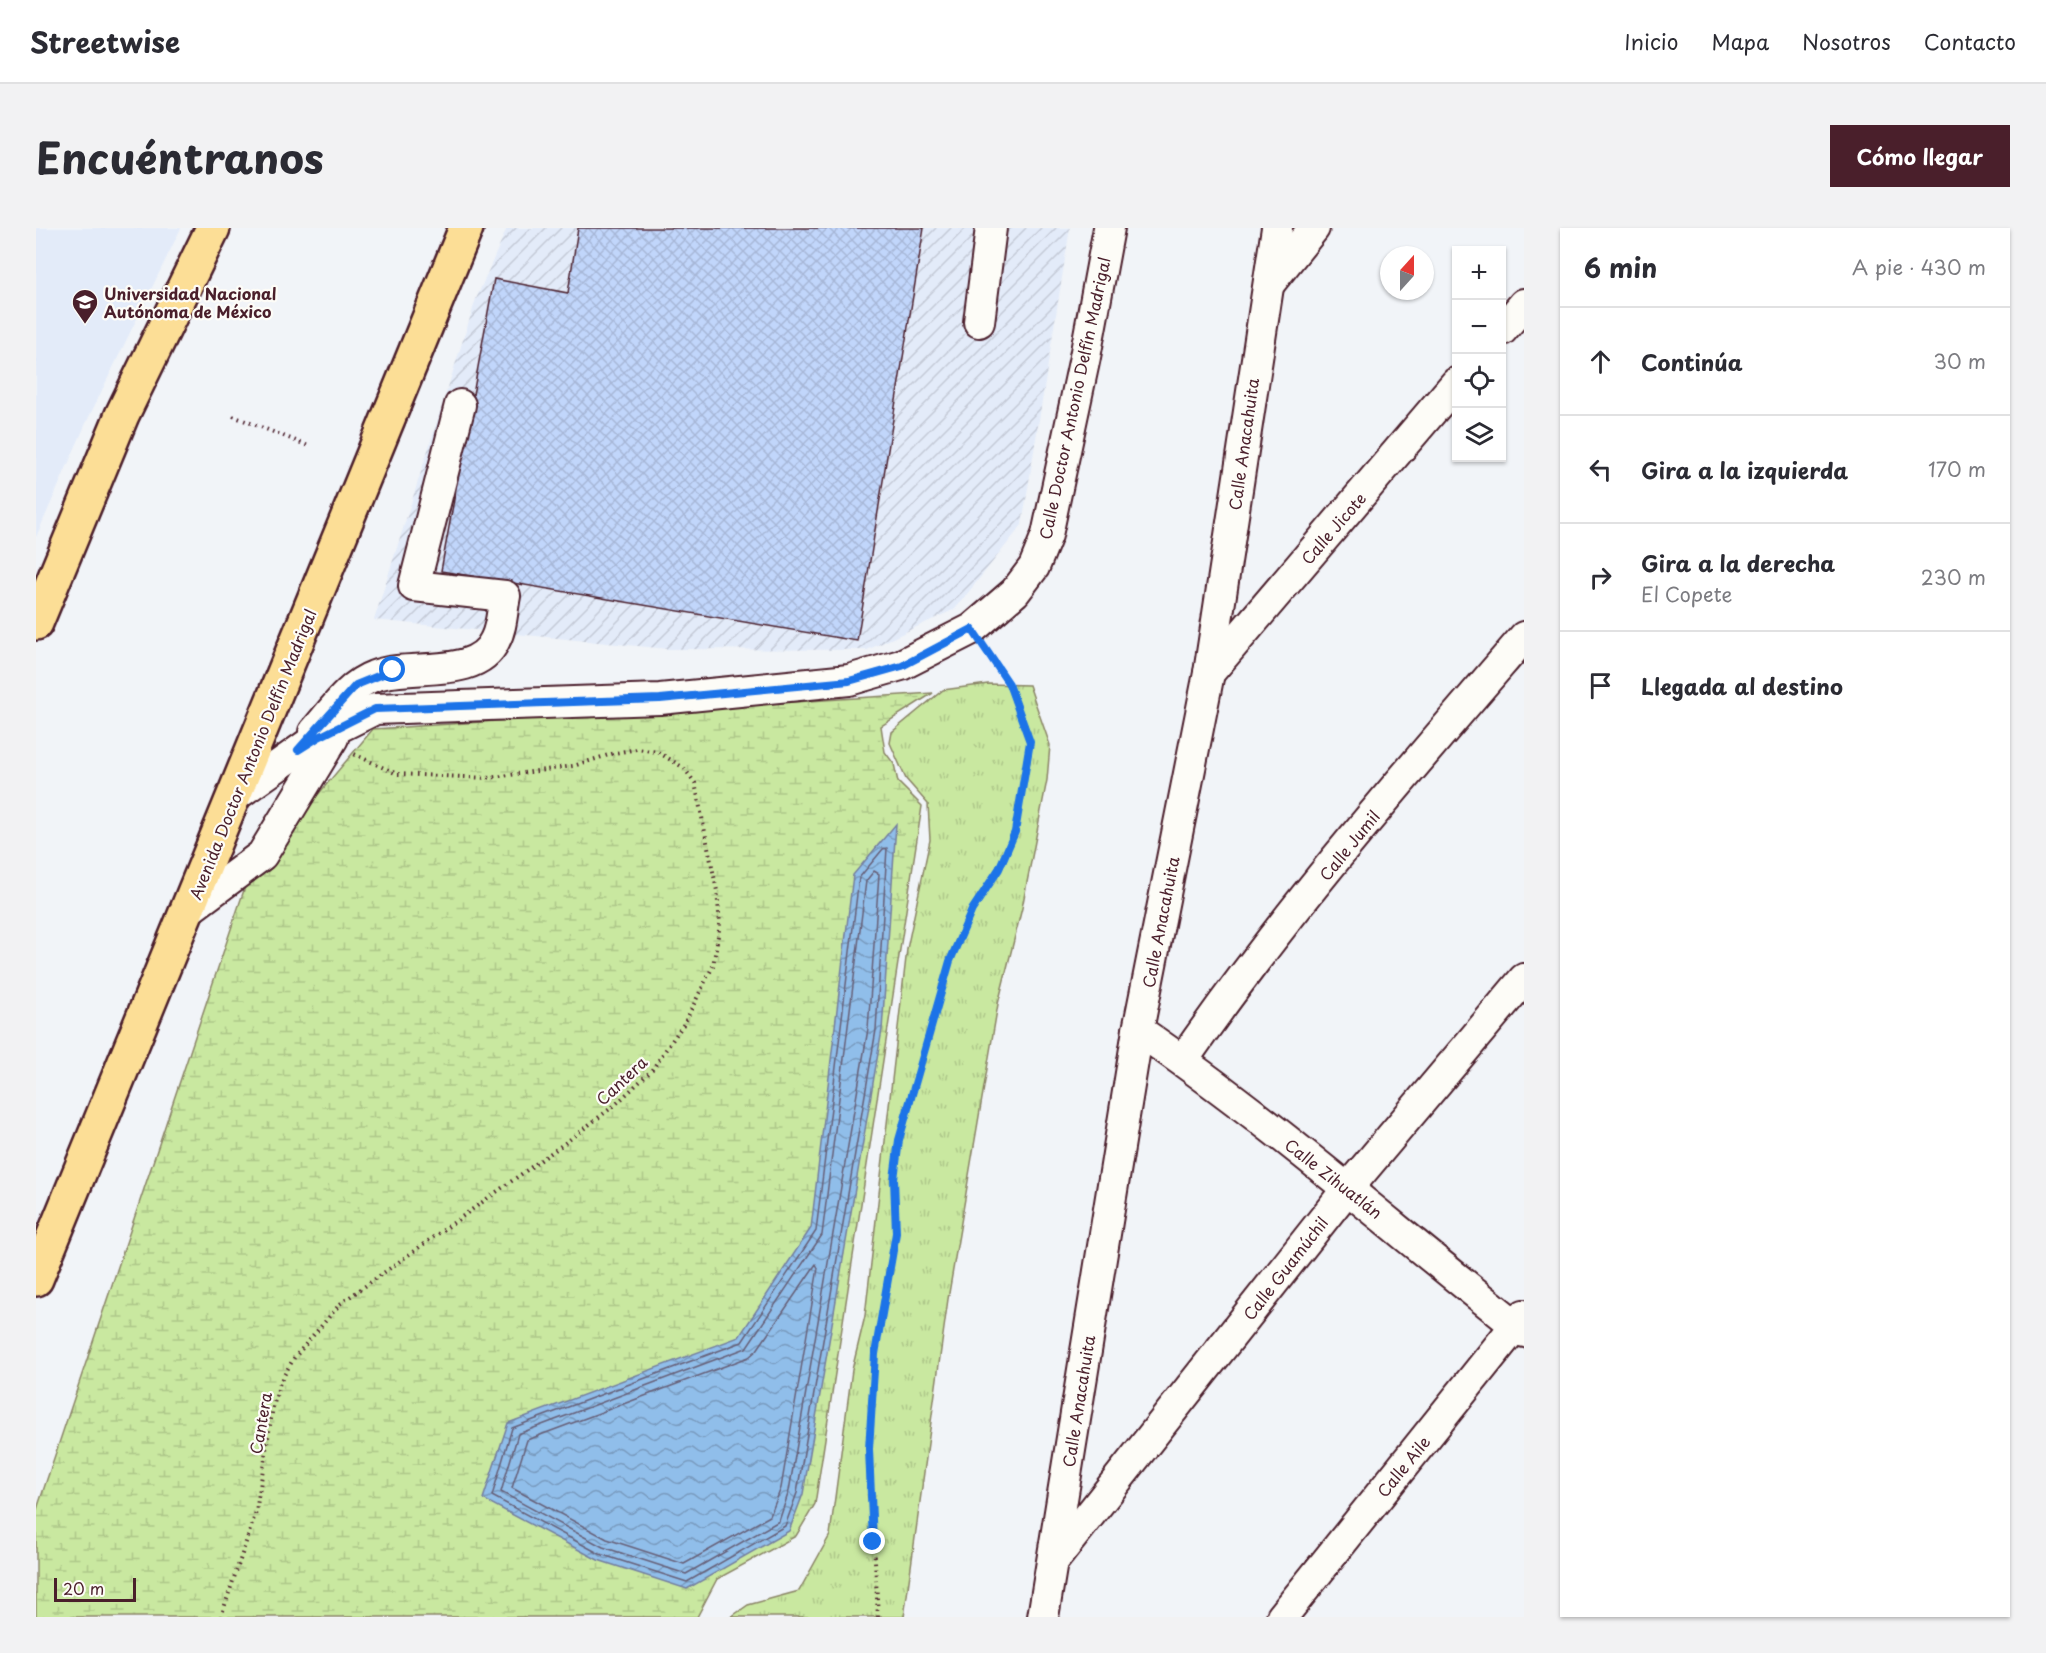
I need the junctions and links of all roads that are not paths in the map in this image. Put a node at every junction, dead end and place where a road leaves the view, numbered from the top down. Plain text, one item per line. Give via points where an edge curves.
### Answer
1 (213, 228) edge
2 (466, 228) edge
3 (992, 228) edge
4 (1109, 228) edge
5 (1277, 228) edge
6 (1314, 228) edge
7 (1266, 288) junction
8 (1524, 304) edge
9 (980, 322) dead end
10 (1506, 325) edge
11 (1452, 388) edge
12 (460, 405) dead end
13 (36, 622) edge
14 (1524, 637) edge
15 (1209, 673) junction
16 (336, 741) junction
17 (298, 750) junction
18 (235, 796) junction
19 (188, 910) junction
20 (1524, 979) edge
21 (1138, 1030) junction
22 (1183, 1060) junction
23 (1348, 1188) junction
24 (36, 1279) edge
25 (1521, 1324) edge
26 (1052, 1563) junction
27 (1043, 1617) edge
28 (1282, 1617) edge

1 - 13 main road via 122,415
2 - 18 main road, Avenida Doctor Antonio Delfín Madrigal
3 - 9 street
4 - 16 street, Calle Doctor Antonio Delfín Madrigal via 1047,535 1034,567 1015,591 972,629 902,666 849,681 660,699 375,709
5 - 7 street, Calle Anacahuita
6 - 7 street
7 - 15 street, Calle Anacahuita
8 - 10 street
11 - 15 street, Calle Jicote
12 - 17 street via 414,586 505,596 494,643 478,660 459,666 393,670 364,680
14 - 22 street, Calle Jumil via 1363,825
15 - 21 street, Calle Anacahuita
16 - 17 street, Calle Doctor Antonio Delfín Madrigal
16 - 19 street via 262,855
17 - 18 street, Calle Doctor Antonio Delfín Madrigal
18 - 19 main road, Avenida Doctor Antonio Delfín Madrigal
19 - 24 main road, Avenida Doctor Antonio Delfín Madrigal
20 - 23 street, Calle Guamúchil
21 - 22 street, Calle Zihuatlán
21 - 26 street, Calle Anacahuita
22 - 23 street, Calle Zihuatlán
23 - 25 street, Calle Zihuatlán
23 - 26 street, Calle Guamúchil
25 - 28 street, Calle Aile
26 - 27 street, Calle Anacahuita

